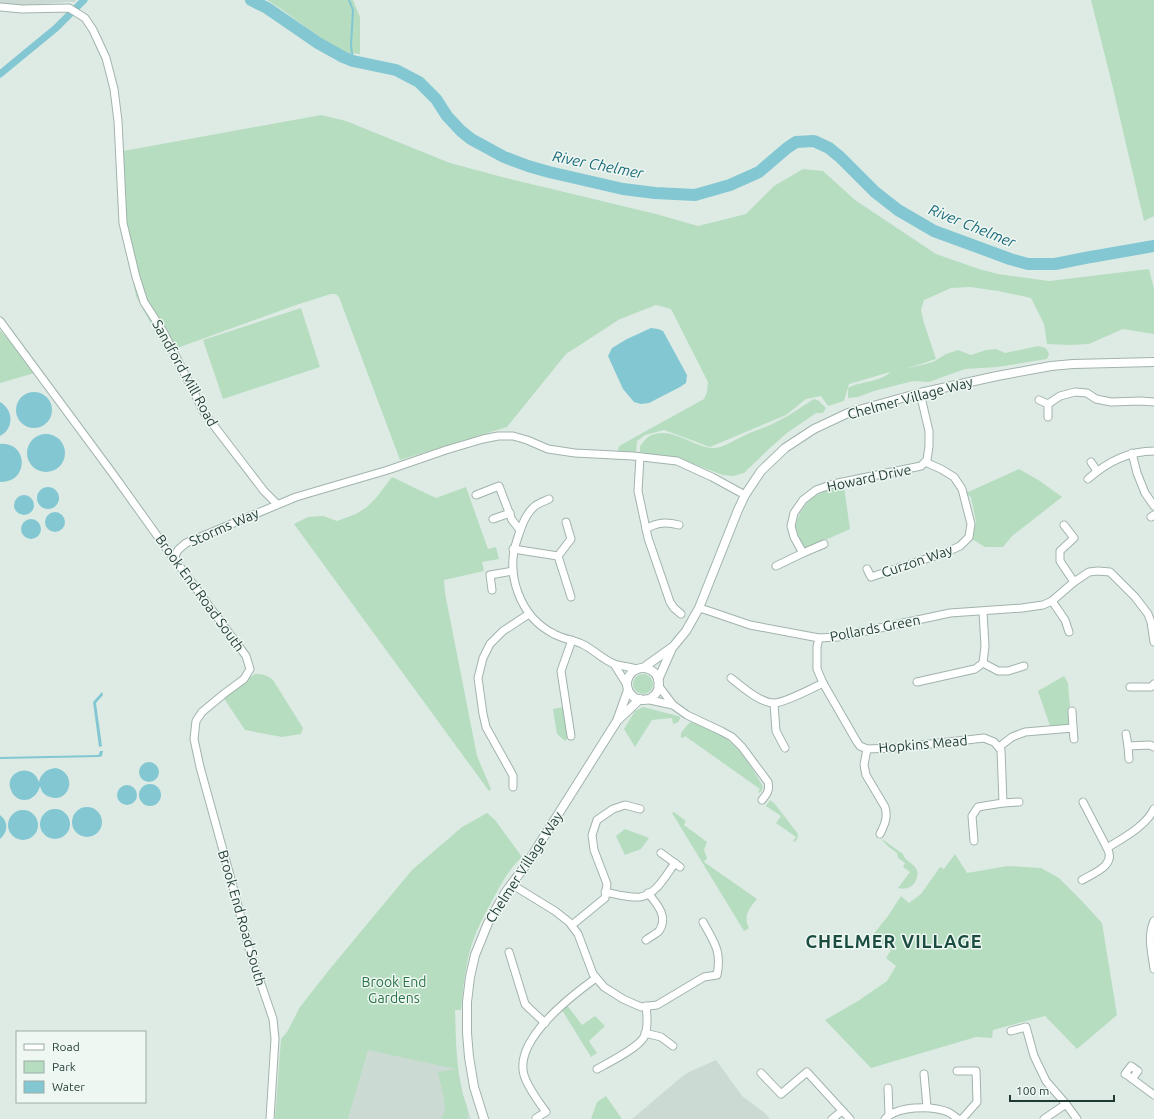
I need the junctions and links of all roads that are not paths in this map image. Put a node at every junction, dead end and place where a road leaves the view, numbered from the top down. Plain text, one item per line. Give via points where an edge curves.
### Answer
1 (0, 7) edge
2 (0, 321) edge
3 (1154, 362) edge
4 (920, 393) junction
5 (1039, 400) dead end
6 (1154, 402) edge
7 (1048, 404) junction
8 (1048, 417) dead end
9 (1154, 451) edge
10 (1132, 453) junction
11 (640, 457) junction
12 (925, 462) junction
13 (1091, 462) dead end
14 (1097, 471) junction
15 (1088, 479) dead end
16 (476, 495) dead end
17 (745, 495) junction
18 (549, 499) dead end
19 (277, 504) junction
20 (1154, 506) edge
21 (510, 513) junction
22 (493, 519) dead end
23 (566, 522) dead end
24 (679, 525) dead end
25 (1064, 525) dead end
26 (646, 529) junction
27 (520, 530) junction
28 (824, 544) dead end
29 (513, 550) junction
30 (803, 553) junction
31 (175, 556) junction
32 (558, 556) junction
33 (776, 566) dead end
34 (867, 569) dead end
35 (513, 571) junction
36 (1074, 582) junction
37 (492, 590) dead end
38 (571, 597) dead end
39 (1052, 601) junction
40 (699, 608) junction
41 (983, 612) junction
42 (529, 614) junction
43 (681, 614) dead end
44 (1069, 632) dead end
45 (819, 638) junction
46 (572, 640) junction
47 (1154, 642) edge
48 (672, 648) junction
49 (983, 663) junction
50 (614, 664) junction
51 (1024, 666) dead end
52 (640, 668) junction
53 (731, 678) dead end
54 (658, 682) junction
55 (917, 682) dead end
56 (823, 683) junction
57 (1154, 684) edge
58 (628, 687) junction
59 (1130, 687) dead end
60 (643, 699) junction
61 (774, 704) junction
62 (673, 705) junction
63 (1072, 711) dead end
64 (617, 721) junction
65 (1073, 728) junction
66 (1126, 734) dead end
67 (571, 736) dead end
68 (1074, 739) dead end
69 (1128, 746) junction
70 (998, 747) junction
71 (1154, 747) edge
72 (785, 748) dead end
73 (867, 749) junction
74 (1129, 759) dead end
75 (513, 786) dead end
76 (762, 800) dead end
77 (1019, 802) dead end
78 (1083, 802) dead end
79 (1003, 803) junction
80 (640, 809) dead end
81 (1154, 809) edge
82 (880, 834) dead end
83 (974, 841) dead end
84 (1107, 848) junction
85 (661, 853) dead end
86 (1082, 880) dead end
87 (511, 884) junction
88 (606, 892) junction
89 (648, 893) junction
90 (703, 922) dead end
91 (1154, 922) edge
92 (572, 925) junction
93 (646, 940) dead end
94 (509, 952) dead end
95 (1154, 969) edge
96 (596, 978) junction
97 (646, 1006) junction
98 (545, 1024) junction
99 (1011, 1031) dead end
100 (645, 1033) junction
101 (673, 1046) dead end
102 (597, 1070) dead end
103 (957, 1071) dead end
104 (761, 1073) dead end
105 (924, 1074) dead end
106 (1132, 1079) dead end
107 (888, 1088) dead end
108 (1154, 1095) edge
109 (1066, 1104) junction
110 (926, 1107) junction
111 (842, 1110) junction
112 (887, 1117) edge
113 (536, 1118) edge
114 (270, 1119) edge
115 (484, 1119) edge
116 (832, 1119) edge
117 (850, 1119) edge
118 (958, 1119) edge
119 (962, 1119) edge
120 (1044, 1119) edge
121 (1077, 1119) edge

1 - 19 street, Sandford Mill Road via 69,8 85,18 93,30 106,58 114,89 124,223 144,302 164,333 205,414 264,491
2 - 31 street, Brook End Road South via 171,555
3 - 4 street, Chelmer Village Way via 1051,366
4 - 12 street, Howard Drive via 929,431
4 - 17 street, Chelmer Village Way via 848,413 814,429 785,448 766,466
5 - 7 street
6 - 7 street via 1111,402 1096,400 1087,393 1075,392 1060,396
7 - 8 street
9 - 10 street
10 - 14 street
10 - 20 street via 1145,493
11 - 17 street via 677,461
11 - 19 street via 575,454 513,436 498,436 468,443
11 - 26 street via 638,491
12 - 30 street, Howard Drive via 921,466 833,484 816,490 803,500 794,513 791,526
12 - 34 street, Curzon Way via 941,468 954,477 962,489 971,524 969,537 960,546 947,552 871,577
13 - 14 street
14 - 15 street
16 - 21 street via 499,486
17 - 40 street, Chelmer Village Way
18 - 27 street via 536,505
19 - 31 street, Storms Way via 186,543
21 - 22 street
21 - 27 street
23 - 32 street via 571,539
24 - 26 street via 668,522
25 - 36 street via 1074,538 1060,551 1060,561
26 - 43 street via 670,602
27 - 29 street
28 - 30 street
29 - 32 street
29 - 35 street
30 - 33 street
31 - 114 street, Brook End Road South via 181,569 246,656 250,669 244,680 202,712 196,721 194,739 250,952 273,1019 275,1039
32 - 38 street
35 - 37 street via 490,575
35 - 42 street via 516,587
36 - 39 street, Pollards Green
36 - 47 street, Pollards Green via 1089,572 1110,572 1148,614
39 - 41 street, Pollards Green via 1035,607
39 - 44 street via 1065,620
40 - 45 street, Pollards Green via 750,625
40 - 48 street, Chelmer Village Way
41 - 45 street, Pollards Green via 950,614 838,637
41 - 49 street
42 - 46 street via 554,634
42 - 75 street via 502,631 490,644 478,678 486,727 513,776
45 - 56 street, Hopkins Mead via 817,669
46 - 50 street
46 - 67 street via 561,671
48 - 52 street, Chelmer Village Way
48 - 54 street, Chelmer Village Way
49 - 51 street via 998,671
49 - 55 street via 976,669
50 - 52 street
50 - 58 street
52 - 54 street via 652,671
52 - 58 street, Chelmer Village Way via 630,675
53 - 61 street via 765,702
54 - 60 street, Chelmer Village Way via 654,694
54 - 62 street
56 - 61 street
56 - 73 street, Hopkins Mead via 857,742
57 - 59 street via 1151,687
58 - 60 street via 631,694
58 - 64 street, Chelmer Village Way
60 - 62 street
60 - 64 street, Chelmer Village Way
61 - 72 street via 776,731
62 - 76 street via 732,737 742,747 768,782 769,791
63 - 65 street
64 - 87 street, Chelmer Village Way via 528,862
65 - 68 street
65 - 70 street via 1025,732
66 - 69 street
69 - 71 street
69 - 74 street
70 - 73 street, Hopkins Mead via 994,742 984,738
70 - 79 street via 1001,750
73 - 82 street via 864,765 866,775 886,812 885,824
77 - 79 street
78 - 84 street
79 - 83 street via 978,808 972,816
80 - 88 street via 625,805 613,809 597,821 592,835 594,850 607,884
81 - 84 street via 1150,816 1130,833
84 - 86 street via 1110,856 1106,865
85 - 89 street via 678,865
87 - 92 street via 555,911
87 - 115 street, Chelmer Village Way via 481,938 474,955 470,977 467,1014 469,1058 474,1087
88 - 89 street via 640,897
88 - 92 street via 605,898
89 - 93 street via 662,914 663,923 659,932
90 - 97 street via 718,950 718,974 704,977 657,1005
91 - 95 street via 1150,939
92 - 96 street
94 - 98 street via 525,1004
96 - 97 street via 604,987 623,999 641,1007
96 - 98 street via 566,1000
97 - 100 street
98 - 113 street via 526,1048 522,1062 529,1087 546,1112
99 - 109 street via 1026,1027 1034,1056 1046,1080
100 - 101 street via 661,1038
100 - 102 street via 633,1048
103 - 119 street via 976,1071 977,1102
104 - 111 street via 781,1094 807,1072
105 - 110 street
106 - 108 street
107 - 112 street
109 - 120 street
109 - 121 street
110 - 112 street via 913,1108
110 - 118 street via 948,1112
111 - 116 street
111 - 117 street

